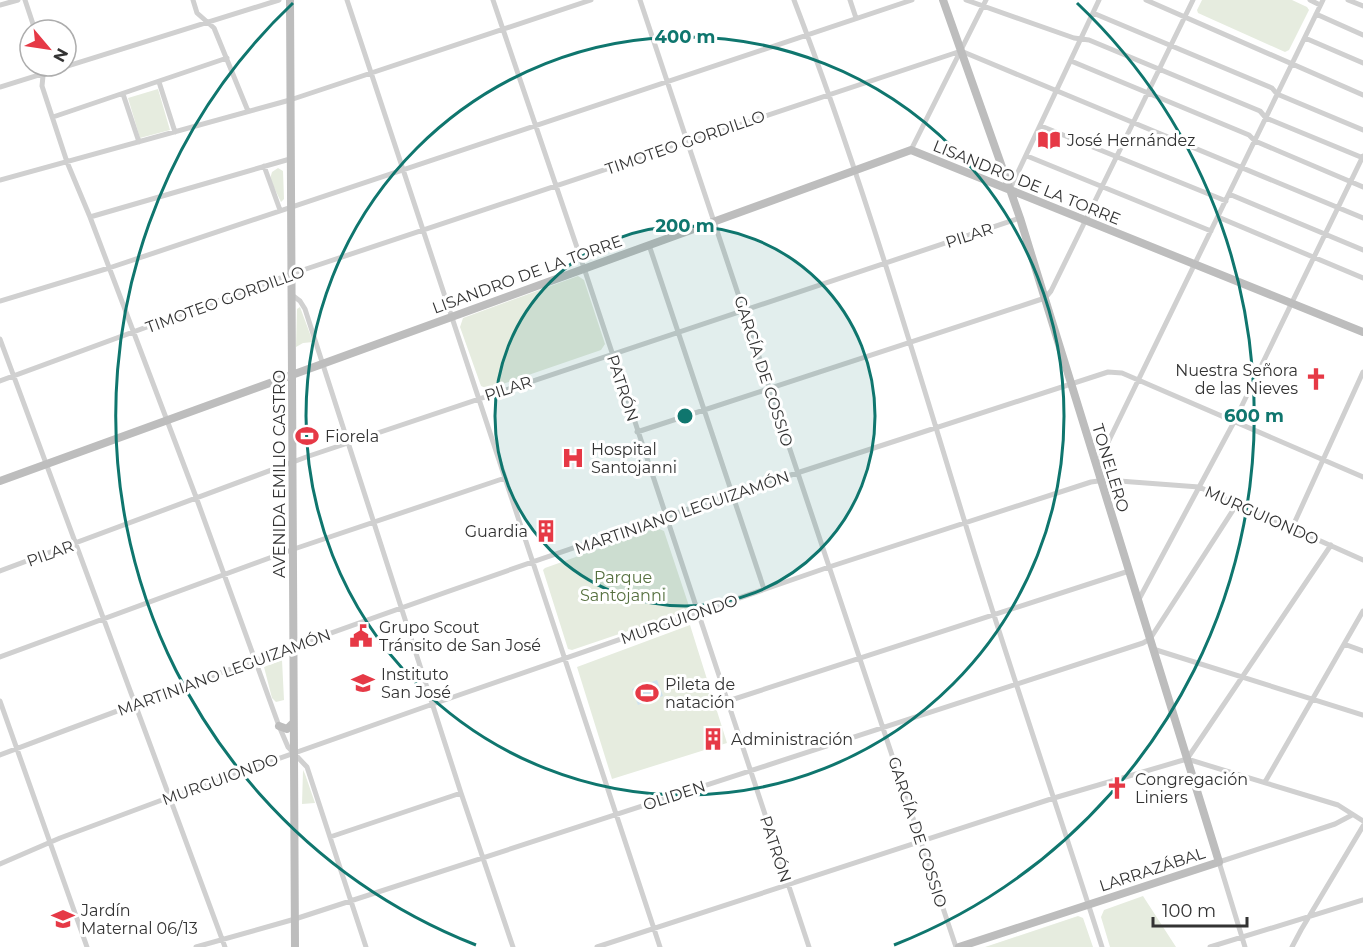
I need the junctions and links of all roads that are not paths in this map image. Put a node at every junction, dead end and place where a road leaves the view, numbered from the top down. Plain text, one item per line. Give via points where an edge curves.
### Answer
1 (18, 0) edge
2 (25, 0) edge
3 (193, 0) edge
4 (279, 0) edge
5 (290, 0) edge
6 (347, 0) edge
7 (493, 0) edge
8 (591, 0) edge
9 (640, 0) edge
10 (794, 0) edge
11 (850, 0) edge
12 (912, 0) edge
13 (943, 0) edge
14 (966, 0) edge
15 (1099, 0) edge
16 (1146, 0) edge
17 (1193, 0) edge
18 (1310, 0) edge
19 (1348, 0) edge
20 (897, 2) edge
21 (1322, 2) edge
22 (985, 3) edge
23 (0, 5) edge
24 (1363, 6) edge
25 (1093, 13) junction
26 (1316, 14) junction
27 (1185, 17) junction
28 (31, 18) edge
29 (856, 18) junction
30 (207, 22) junction
31 (503, 30) junction
32 (807, 35) junction
33 (1363, 35) edge
34 (1305, 38) junction
35 (1082, 39) junction
36 (1171, 46) junction
37 (962, 51) junction
38 (227, 58) junction
39 (1071, 61) junction
40 (78, 62) edge
41 (1292, 63) junction
42 (1363, 63) edge
43 (1159, 69) junction
44 (371, 74) junction
45 (28, 78) edge
46 (43, 78) edge
47 (159, 82) junction
48 (667, 82) junction
49 (0, 87) edge
50 (1057, 90) junction
51 (1148, 92) junction
52 (123, 94) junction
53 (828, 94) junction
54 (1277, 94) junction
55 (1363, 95) edge
56 (290, 100) junction
57 (248, 111) junction
58 (53, 117) junction
59 (1266, 118) junction
60 (1134, 122) junction
61 (536, 126) junction
62 (1041, 126) junction
63 (1363, 130) edge
64 (175, 132) junction
65 (1255, 141) junction
66 (139, 142) junction
67 (687, 142) junction
68 (911, 150) junction
69 (1026, 156) junction
70 (1117, 156) junction
71 (1363, 157) edge
72 (290, 159) junction
73 (67, 162) junction
74 (264, 166) junction
75 (1242, 168) junction
76 (403, 170) junction
77 (855, 170) junction
78 (0, 180) edge
79 (1351, 182) junction
80 (555, 186) junction
81 (1102, 187) junction
82 (1363, 187) edge
83 (1010, 189) junction
84 (1229, 194) junction
85 (1226, 201) junction
86 (290, 207) junction
87 (1338, 208) junction
88 (279, 210) junction
89 (90, 217) junction
90 (1218, 217) junction
91 (1020, 218) junction
92 (1363, 218) edge
93 (1086, 220) junction
94 (714, 221) junction
95 (423, 230) junction
96 (1211, 231) junction
97 (1325, 234) junction
98 (649, 245) junction
99 (1363, 250) edge
100 (1314, 257) junction
101 (884, 262) junction
102 (1196, 263) junction
103 (109, 268) junction
104 (584, 268) junction
105 (291, 274) junction
106 (1363, 278) edge
107 (291, 295) junction
108 (1045, 298) junction
109 (0, 301) edge
110 (1292, 303) junction
111 (743, 309) junction
112 (452, 316) junction
113 (134, 332) junction
114 (677, 332) junction
115 (1363, 332) edge
116 (0, 339) edge
117 (909, 342) junction
118 (612, 353) junction
119 (322, 363) junction
120 (1363, 372) edge
121 (292, 374) junction
122 (13, 376) junction
123 (0, 381) edge
124 (1139, 381) junction
125 (1071, 384) junction
126 (769, 387) junction
127 (479, 397) junction
128 (705, 409) junction
129 (166, 419) junction
130 (1234, 422) junction
131 (936, 429) junction
132 (637, 432) junction
133 (347, 443) junction
134 (1323, 460) junction
135 (293, 462) junction
136 (47, 464) junction
137 (1096, 467) junction
138 (798, 472) junction
139 (1363, 477) edge
140 (505, 478) junction
141 (1100, 480) junction
142 (0, 481) edge
143 (1199, 487) junction
144 (733, 495) junction
145 (196, 497) junction
146 (1237, 504) junction
147 (667, 518) junction
148 (374, 522) junction
149 (965, 523) junction
150 (1292, 528) junction
151 (76, 543) junction
152 (1331, 545) junction
153 (294, 549) junction
154 (1363, 560) edge
155 (534, 563) junction
156 (829, 567) junction
157 (0, 571) edge
158 (1129, 571) junction
159 (225, 574) junction
160 (764, 589) junction
161 (1138, 601) junction
162 (402, 608) junction
163 (1363, 611) edge
164 (698, 612) junction
165 (993, 614) junction
166 (103, 618) junction
167 (1150, 639) junction
168 (1344, 644) junction
169 (293, 646) junction
170 (1153, 649) junction
171 (1363, 651) edge
172 (0, 657) edge
173 (566, 657) junction
174 (859, 657) junction
175 (255, 660) junction
176 (1242, 677) junction
177 (1015, 684) junction
178 (1313, 699) junction
179 (0, 701) edge
180 (728, 701) junction
181 (433, 704) junction
182 (135, 706) junction
183 (1363, 715) edge
184 (293, 723) junction
185 (279, 726) junction
186 (883, 727) junction
187 (17, 748) junction
188 (293, 753) junction
189 (0, 755) edge
190 (1187, 759) junction
191 (751, 770) junction
192 (1265, 782) junction
193 (461, 793) junction
194 (170, 797) junction
195 (1054, 798) junction
196 (616, 814) junction
197 (1352, 814) junction
198 (1363, 820) edge
199 (1363, 826) edge
200 (330, 837) junction
201 (51, 842) junction
202 (921, 842) junction
203 (483, 858) junction
204 (1219, 862) junction
205 (0, 864) edge
206 (788, 886) junction
207 (1363, 900) edge
208 (350, 901) junction
209 (1088, 904) junction
210 (1308, 918) junction
211 (295, 919) junction
212 (655, 929) junction
213 (1242, 937) junction
214 (224, 944) edge
215 (87, 947) edge
216 (196, 947) edge
217 (295, 947) edge
218 (366, 947) edge
219 (513, 947) edge
220 (597, 947) edge
221 (660, 947) edge
222 (809, 947) edge
223 (958, 947) edge
224 (1102, 947) edge
225 (1210, 947) edge
226 (1245, 947) edge
227 (1293, 947) edge

1 - 23 street
2 - 28 street
3 - 30 street via 197,14
4 - 30 street
5 - 56 street, AVENIDA EMILIO CASTRO
6 - 44 street
7 - 31 street, PATRÓN
8 - 31 street
9 - 48 street, GARCÍA DE COSSIO
10 - 32 street
11 - 29 street
12 - 20 street
13 - 37 street, TONELERO
14 - 22 street
15 - 25 street
16 - 27 street
17 - 27 street
18 - 21 street
19 - 24 street
20 - 29 street
21 - 26 street
22 - 35 street
22 - 37 street
25 - 35 street
25 - 36 street
26 - 33 street
26 - 34 street
27 - 36 street
27 - 41 street
29 - 32 street
30 - 38 street via 214,27
30 - 40 street
31 - 44 street
31 - 61 street, PATRÓN
32 - 48 street
32 - 53 street
34 - 41 street
34 - 42 street
35 - 39 street
35 - 43 street
36 - 43 street
36 - 54 street via 1272,88
37 - 50 street
37 - 53 street, TIMOTEO GORDILLO
37 - 68 street
37 - 83 street, TONELERO
38 - 47 street
38 - 57 street
39 - 50 street
39 - 51 street
41 - 54 street
41 - 55 street
43 - 51 street
43 - 59 street via 1260,111
44 - 56 street
44 - 76 street
45 - 49 street
46 - 58 street
47 - 52 street
47 - 64 street
48 - 61 street
48 - 67 street, GARCÍA DE COSSIO
50 - 60 street
50 - 62 street
51 - 60 street
51 - 65 street
52 - 58 street
52 - 66 street
53 - 67 street, TIMOTEO GORDILLO
53 - 77 street
54 - 59 street
54 - 63 street
56 - 57 street
56 - 72 street, AVENIDA EMILIO CASTRO
57 - 64 street
58 - 73 street
59 - 65 street
59 - 71 street
60 - 70 street
60 - 75 street
61 - 76 street
61 - 80 street, PATRÓN
62 - 69 street
62 - 70 street
64 - 66 street
65 - 75 street
65 - 79 street
66 - 73 street
67 - 80 street, TIMOTEO GORDILLO
67 - 94 street, GARCÍA DE COSSIO
68 - 77 street, LISANDRO DE LA TORRE
68 - 83 street, LISANDRO DE LA TORRE
69 - 81 street
69 - 83 street
70 - 81 street
70 - 85 street
71 - 79 street
72 - 74 street
72 - 86 street, AVENIDA EMILIO CASTRO
73 - 78 street
73 - 89 street
74 - 88 street
74 - 89 street
75 - 84 street
75 - 87 street
76 - 86 street
76 - 95 street
77 - 94 street, LISANDRO DE LA TORRE
77 - 101 street
79 - 82 street
79 - 87 street
80 - 95 street, TIMOTEO GORDILLO
80 - 104 street, PATRÓN
81 - 93 street
81 - 96 street
83 - 91 street, TONELERO
83 - 93 street, LISANDRO DE LA TORRE
84 - 85 street
84 - 97 street
85 - 90 street
86 - 88 street
86 - 105 street, AVENIDA EMILIO CASTRO
87 - 92 street
87 - 97 street
88 - 103 street
89 - 103 street
90 - 96 street
90 - 100 street
91 - 101 street, PILAR
91 - 108 street, TONELERO
93 - 102 street, LISANDRO DE LA TORRE
93 - 108 street
94 - 98 street, LISANDRO DE LA TORRE
94 - 111 street, GARCÍA DE COSSIO
95 - 105 street, TIMOTEO GORDILLO
95 - 112 street
96 - 102 street
97 - 99 street
97 - 100 street
98 - 104 street, LISANDRO DE LA TORRE
98 - 114 street
100 - 106 street
100 - 110 street
101 - 111 street, PILAR
101 - 117 street
102 - 110 street, LISANDRO DE LA TORRE
102 - 124 street
103 - 109 street
103 - 113 street
104 - 112 street, LISANDRO DE LA TORRE
104 - 118 street, PATRÓN
105 - 107 street, AVENIDA EMILIO CASTRO
105 - 113 street, TIMOTEO GORDILLO
107 - 119 street via 305,309
107 - 121 street, AVENIDA EMILIO CASTRO
108 - 117 street
108 - 125 street, TONELERO
110 - 115 street, LISANDRO DE LA TORRE
110 - 130 street
111 - 114 street, PILAR
111 - 126 street, GARCÍA DE COSSIO
112 - 119 street, LISANDRO DE LA TORRE
112 - 127 street
113 - 122 street, TIMOTEO GORDILLO
113 - 129 street
114 - 118 street, PILAR
114 - 128 street
116 - 122 street
117 - 126 street
117 - 131 street
118 - 127 street, PILAR
118 - 132 street, PATRÓN
119 - 121 street, LISANDRO DE LA TORRE
119 - 133 street
120 - 134 street
121 - 129 street, LISANDRO DE LA TORRE
121 - 135 street, AVENIDA EMILIO CASTRO
122 - 123 street, TIMOTEO GORDILLO
122 - 136 street
124 - 125 street, MARTINIANO LEGUIZAMÓN via 1115,372
124 - 130 street, MARTINIANO LEGUIZAMÓN
124 - 137 street
125 - 131 street, MARTINIANO LEGUIZAMÓN
125 - 137 street, TONELERO
126 - 128 street
126 - 138 street, GARCÍA DE COSSIO
127 - 133 street, PILAR
127 - 140 street
128 - 132 street
128 - 144 street
129 - 136 street, LISANDRO DE LA TORRE
129 - 145 street
130 - 134 street, MARTINIANO LEGUIZAMÓN
130 - 143 street
131 - 138 street, MARTINIANO LEGUIZAMÓN
131 - 149 street
132 - 147 street, PATRÓN
133 - 135 street, PILAR
133 - 148 street
134 - 139 street, MARTINIANO LEGUIZAMÓN
134 - 150 street
135 - 145 street, PILAR
135 - 153 street, AVENIDA EMILIO CASTRO
136 - 142 street, LISANDRO DE LA TORRE
136 - 151 street
137 - 141 street, TONELERO
138 - 144 street, MARTINIANO LEGUIZAMÓN
138 - 156 street, GARCÍA DE COSSIO
140 - 148 street
140 - 155 street
141 - 143 street, MURGUIONDO
141 - 149 street, MURGUIONDO
141 - 158 street, TONELERO
143 - 146 street, MURGUIONDO
143 - 161 street
144 - 147 street, MARTINIANO LEGUIZAMÓN
144 - 160 street
145 - 151 street, PILAR
145 - 159 street
146 - 150 street, MURGUIONDO
146 - 167 street
147 - 155 street, MARTINIANO LEGUIZAMÓN
147 - 164 street, PATRÓN
148 - 153 street
148 - 162 street
149 - 156 street, MURGUIONDO
149 - 165 street
150 - 152 street, MURGUIONDO
151 - 157 street, PILAR
151 - 166 street
152 - 154 street, MURGUIONDO
152 - 176 street
153 - 159 street
153 - 169 street, AVENIDA EMILIO CASTRO
155 - 162 street, MARTINIANO LEGUIZAMÓN
155 - 173 street
156 - 160 street, MURGUIONDO
156 - 174 street, GARCÍA DE COSSIO
158 - 161 street, TONELERO
158 - 165 street
159 - 166 street
159 - 175 street
160 - 164 street, MURGUIONDO
161 - 167 street, TONELERO
162 - 169 street, MARTINIANO LEGUIZAMÓN
162 - 181 street
163 - 168 street
164 - 173 street, MURGUIONDO
164 - 180 street, PATRÓN
165 - 174 street
165 - 177 street
166 - 172 street
166 - 182 street
167 - 170 street, TONELERO
167 - 177 street, OLIDEN
168 - 171 street
168 - 178 street
169 - 175 street, MARTINIANO LEGUIZAMÓN
169 - 184 street, AVENIDA EMILIO CASTRO
170 - 176 street
170 - 190 street, TONELERO
173 - 181 street, MURGUIONDO
173 - 196 street
174 - 180 street
174 - 186 street, GARCÍA DE COSSIO
175 - 182 street, MARTINIANO LEGUIZAMÓN
175 - 185 street
176 - 178 street
176 - 190 street
177 - 186 street, OLIDEN
177 - 195 street
178 - 183 street
178 - 192 street
179 - 187 street
180 - 191 street, PATRÓN
181 - 188 street, MURGUIONDO
181 - 193 street
182 - 187 street, MARTINIANO LEGUIZAMÓN
182 - 194 street
184 - 185 street via 287,729
184 - 188 street, AVENIDA EMILIO CASTRO
185 - 188 street
186 - 191 street, OLIDEN
186 - 202 street, GARCÍA DE COSSIO
187 - 189 street, MARTINIANO LEGUIZAMÓN
187 - 201 street
188 - 194 street, MURGUIONDO
188 - 200 street via 307,768
188 - 211 street, AVENIDA EMILIO CASTRO
190 - 192 street
190 - 195 street
190 - 204 street, TONELERO
191 - 196 street, OLIDEN
191 - 206 street, PATRÓN
192 - 197 street via 1338,805
193 - 200 street
193 - 203 street
194 - 201 street, MURGUIONDO
194 - 214 street
195 - 202 street
195 - 209 street
196 - 203 street, OLIDEN
196 - 212 street
197 - 198 street
197 - 204 street, LARRAZÁBAL via 1335,824
199 - 210 street
200 - 208 street
201 - 205 street, MURGUIONDO
201 - 215 street
202 - 206 street
202 - 223 street, GARCÍA DE COSSIO
203 - 208 street, OLIDEN
203 - 219 street
204 - 209 street, LARRAZÁBAL
204 - 213 street, TONELERO
206 - 212 street
206 - 222 street, PATRÓN
207 - 210 street
208 - 211 street, OLIDEN
208 - 218 street
209 - 223 street, LARRAZÁBAL
209 - 224 street
210 - 213 street
210 - 227 street
211 - 214 street, OLIDEN
211 - 217 street, AVENIDA EMILIO CASTRO
212 - 220 street
212 - 221 street
213 - 225 street
213 - 226 street, TONELERO
214 - 216 street, OLIDEN

